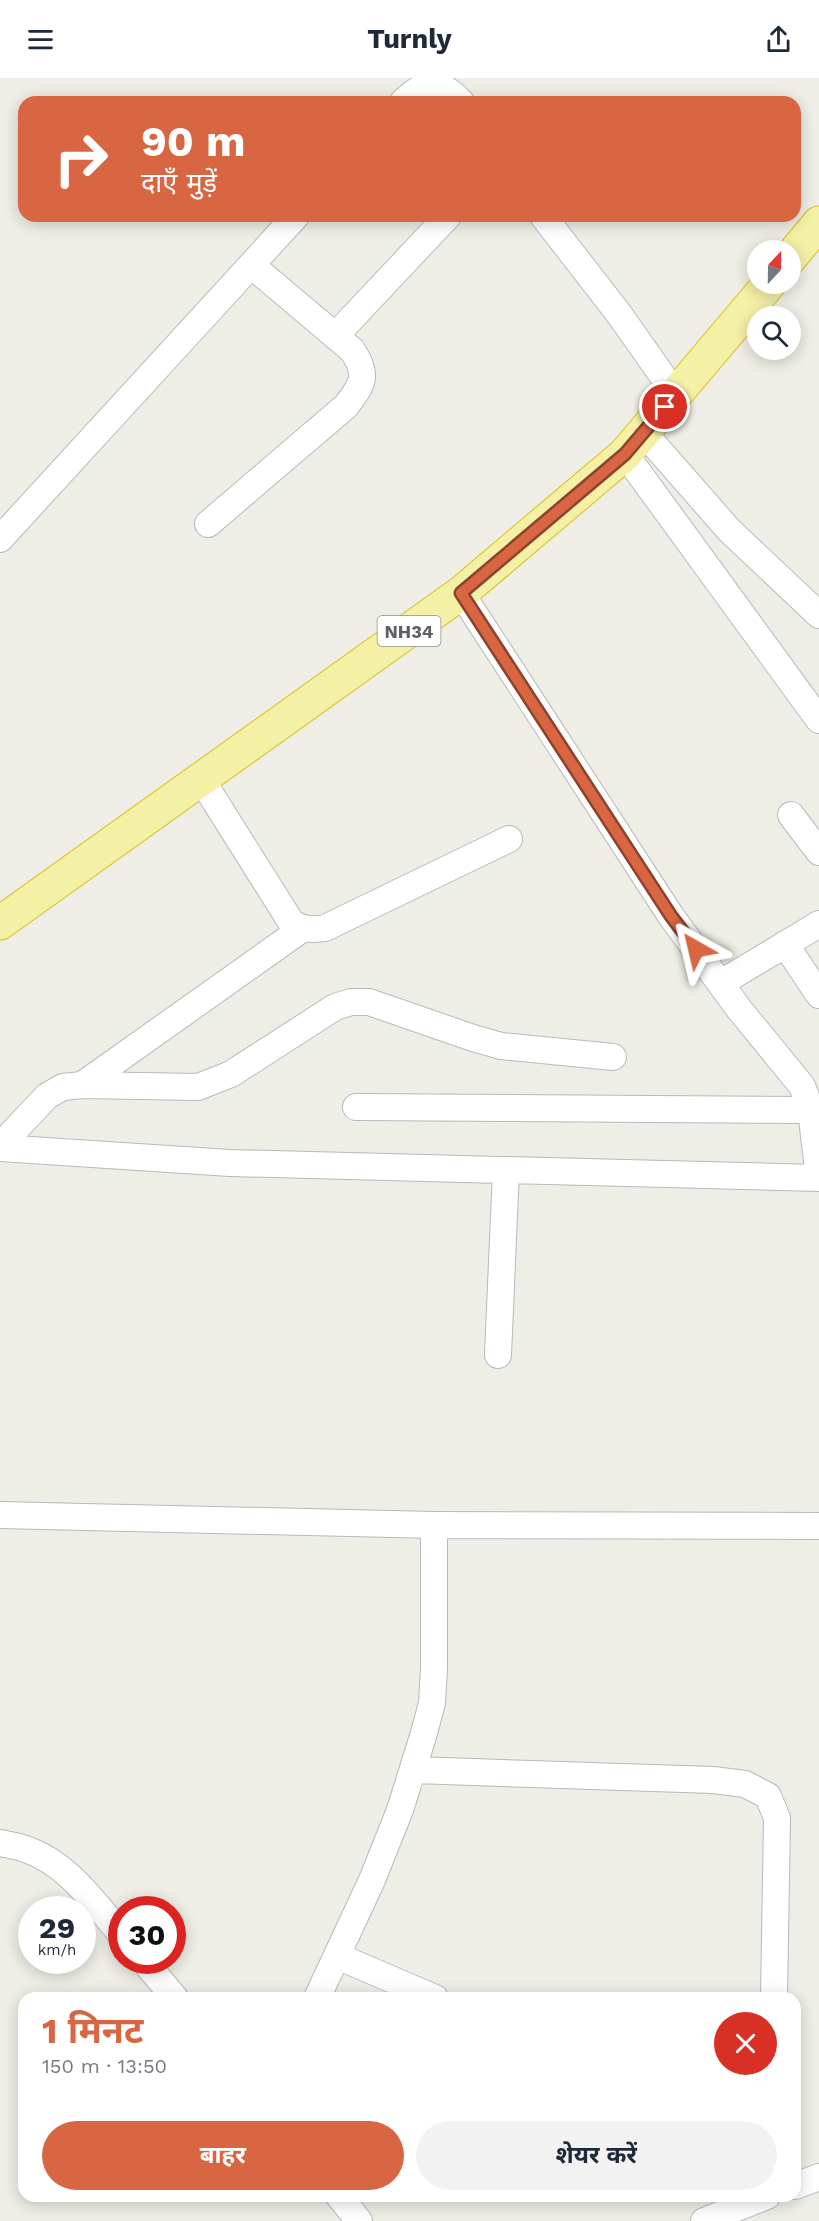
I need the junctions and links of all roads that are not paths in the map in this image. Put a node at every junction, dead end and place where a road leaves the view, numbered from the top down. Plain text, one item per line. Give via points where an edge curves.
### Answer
1 (418, 87) edge
2 (454, 96) edge
3 (290, 222) edge
4 (442, 222) edge
5 (548, 222) edge
6 (819, 223) edge
7 (801, 245) edge
8 (251, 265) junction
9 (761, 294) edge
10 (336, 336) junction
11 (676, 394) junction
12 (634, 443) junction
13 (208, 524) dead end
14 (0, 540) edge
15 (461, 593) junction
16 (819, 615) edge
17 (819, 720) edge
18 (201, 779) junction
19 (791, 814) dead end
20 (509, 839) dead end
21 (819, 852) edge
22 (0, 923) edge
23 (819, 924) edge
24 (302, 929) junction
25 (785, 944) junction
26 (721, 983) junction
27 (819, 995) edge
28 (612, 1057) dead end
29 (82, 1085) junction
30 (356, 1107) dead end
31 (811, 1110) junction
32 (0, 1147) edge
33 (506, 1170) junction
34 (819, 1178) edge
35 (498, 1355) dead end
36 (0, 1515) edge
37 (434, 1525) junction
38 (819, 1526) edge
39 (414, 1770) junction
40 (0, 1843) edge
41 (108, 1919) edge
42 (337, 1956) junction
43 (155, 1974) edge
44 (171, 1992) edge
45 (320, 1992) edge
46 (421, 1992) edge
47 (774, 1992) edge
48 (819, 2177) edge
49 (801, 2184) edge
50 (344, 2202) edge
51 (752, 2202) edge
52 (359, 2221) edge
53 (704, 2221) edge

1 - 2 street
3 - 8 street
4 - 10 street
5 - 11 street
6 - 7 highway
8 - 10 street
8 - 14 street
9 - 11 highway, NH34
10 - 13 street via 360,363 363,376 358,390 346,406
11 - 12 highway, NH34
12 - 15 highway, NH34
12 - 16 street
12 - 17 street
15 - 18 highway, NH34
15 - 26 street via 671,916
18 - 22 highway, NH34
18 - 24 street via 291,922
19 - 21 street
20 - 24 street via 325,928
23 - 25 street
24 - 29 street
25 - 26 street
25 - 27 street
26 - 31 street via 793,1072
28 - 29 street via 501,1046 369,1002 351,1002 335,1007 231,1074 198,1087
29 - 32 street via 63,1087 47,1096
30 - 31 street
31 - 34 street
32 - 33 street via 230,1163
33 - 34 street
33 - 35 street
36 - 37 street
37 - 38 street
37 - 39 street via 432,1703
39 - 42 street via 372,1880
39 - 47 street via 713,1780 745,1784 768,1796 777,1818
40 - 41 street via 28,1850 58,1866
42 - 45 street
42 - 46 street
43 - 44 street
48 - 49 street
50 - 52 street
51 - 53 street

